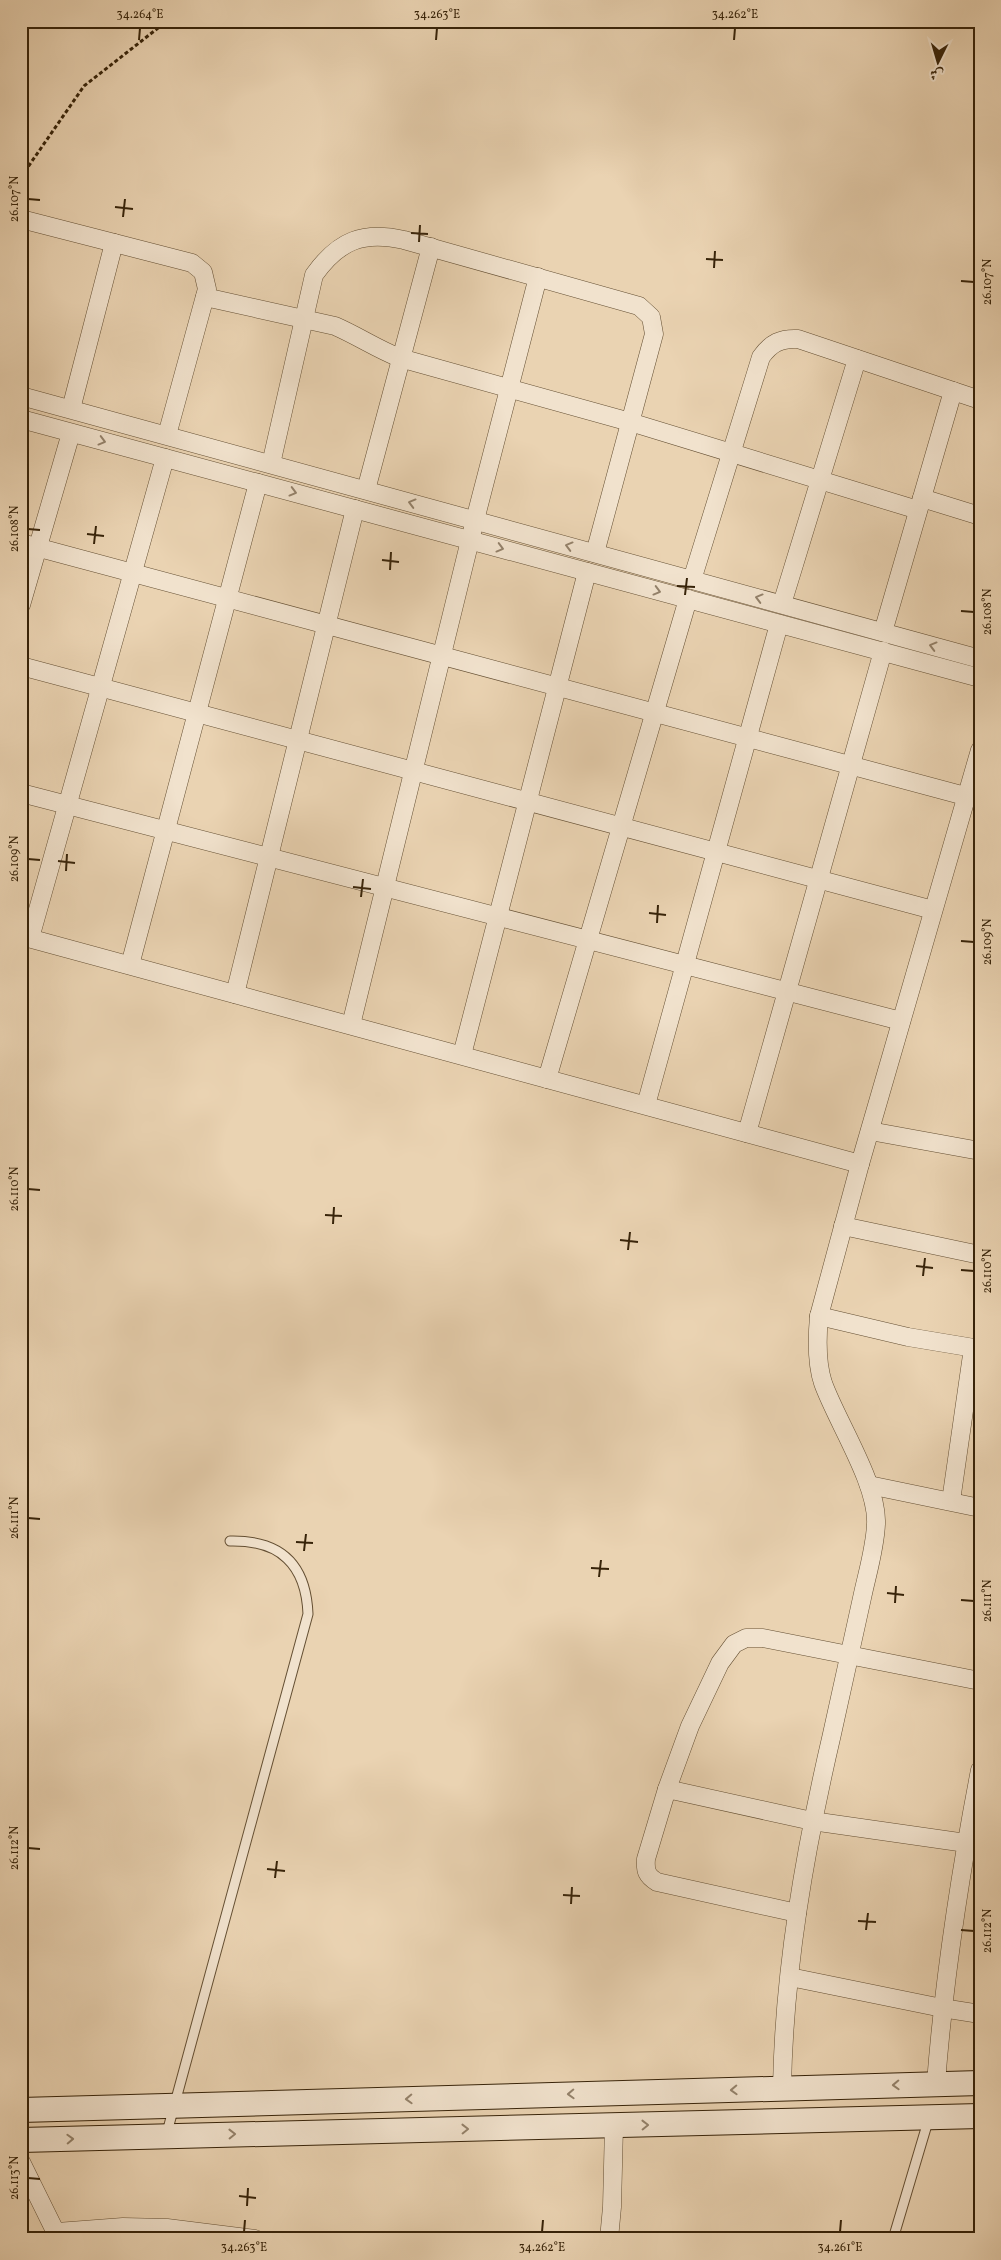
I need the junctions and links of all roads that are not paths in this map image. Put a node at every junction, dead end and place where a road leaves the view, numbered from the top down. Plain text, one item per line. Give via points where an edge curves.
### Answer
1 (21, 218) edge
2 (114, 243) junction
3 (431, 247) junction
4 (538, 277) junction
5 (205, 297) junction
6 (303, 318) junction
7 (400, 358) junction
8 (857, 359) junction
9 (509, 388) junction
10 (953, 391) junction
11 (21, 396) edge
12 (980, 400) edge
13 (71, 409) junction
14 (21, 420) edge
15 (630, 422) junction
16 (71, 433) junction
17 (167, 435) junction
18 (731, 454) junction
19 (165, 458) junction
20 (271, 464) junction
21 (820, 481) junction
22 (258, 483) junction
23 (366, 490) junction
24 (920, 504) junction
25 (355, 509) junction
26 (980, 516) edge
27 (475, 520) junction
28 (470, 540) junction
29 (30, 545) edge
30 (595, 553) junction
31 (587, 572) junction
32 (133, 573) junction
33 (692, 580) junction
34 (227, 598) junction
35 (688, 599) junction
36 (782, 604) junction
37 (21, 605) edge
38 (779, 624) junction
39 (327, 625) junction
40 (883, 632) junction
41 (882, 651) junction
42 (442, 656) junction
43 (980, 659) edge
44 (21, 666) edge
45 (980, 678) edge
46 (557, 687) junction
47 (101, 688) junction
48 (197, 713) junction
49 (655, 713) junction
50 (748, 738) junction
51 (298, 740) junction
52 (980, 750) edge
53 (851, 765) junction
54 (413, 771) junction
55 (21, 793) edge
56 (966, 796) junction
57 (528, 802) junction
58 (68, 805) junction
59 (621, 827) junction
60 (166, 830) junction
61 (716, 852) junction
62 (270, 857) junction
63 (819, 879) junction
64 (385, 887) junction
65 (933, 910) junction
66 (498, 916) junction
67 (26, 937) edge
68 (588, 940) junction
69 (684, 965) junction
70 (130, 966) junction
71 (787, 992) junction
72 (236, 994) junction
73 (901, 1021) junction
74 (351, 1025) junction
75 (462, 1056) junction
76 (547, 1079) junction
77 (646, 1106) junction
78 (870, 1131) junction
79 (747, 1133) junction
80 (980, 1151) edge
81 (860, 1164) junction
82 (843, 1226) junction
83 (980, 1254) edge
84 (819, 1316) junction
85 (976, 1348) edge
86 (869, 1485) junction
87 (950, 1501) junction
88 (980, 1508) edge
89 (230, 1541) dead end
90 (850, 1654) junction
91 (980, 1680) edge
92 (980, 1770) edge
93 (667, 1789) junction
94 (812, 1821) junction
95 (973, 1844) edge
96 (797, 1913) junction
97 (790, 1977) junction
98 (942, 2008) junction
99 (980, 2014) edge
100 (980, 2083) edge
101 (936, 2084) junction
102 (782, 2088) junction
103 (819, 2088) junction
104 (174, 2106) junction
105 (21, 2110) edge
106 (980, 2116) edge
107 (929, 2118) junction
108 (822, 2121) junction
109 (614, 2126) junction
110 (166, 2136) junction
111 (21, 2140) edge
112 (21, 2162) edge
113 (58, 2236) edge
114 (255, 2239) edge
115 (609, 2239) edge
116 (893, 2239) edge

1 - 2 street
2 - 5 street via 198,266 206,280
2 - 13 street
3 - 4 street
3 - 6 street via 383,235 362,237 343,245 314,275
3 - 7 street
4 - 9 street
4 - 15 street via 639,306 651,317 654,334
5 - 6 street
5 - 17 street
6 - 7 street via 335,326 378,350
6 - 20 street
7 - 9 street
7 - 23 street
8 - 10 street
8 - 18 street via 798,339 777,341 761,356
8 - 21 street
9 - 15 street
9 - 27 street
10 - 12 street
10 - 24 street
11 - 13 street
13 - 17 street
14 - 16 street
15 - 18 street
15 - 30 street
16 -> 19 street
16 - 29 street
17 - 20 street
18 - 21 street
18 - 33 street
19 - 22 street
19 - 32 street
20 - 23 street
21 - 24 street
21 - 36 street
22 -> 25 street
22 - 34 street
27 -> 23 street
24 - 26 street
24 - 40 street
25 - 28 street
25 - 39 street
27 - 28 street
30 -> 27 street
28 -> 31 street
28 - 42 street
29 - 32 street
29 - 37 street
30 - 33 street
31 -> 35 street
31 - 46 street
32 - 34 street
32 - 47 street
36 -> 33 street
34 - 39 street
34 - 48 street
35 - 38 street
35 - 49 street
36 - 40 street
38 - 41 street
38 - 50 street
39 - 42 street
39 - 51 street
43 -> 40 street
41 - 45 street
41 - 53 street
42 - 46 street
42 - 54 street
44 - 47 street
46 - 49 street
46 - 57 street
47 - 48 street
47 - 58 street
48 - 51 street
48 - 60 street
49 - 50 street
49 - 59 street
50 - 53 street
50 - 61 street
51 - 54 street
51 - 62 street
52 - 56 street
53 - 56 street
53 - 63 street
54 - 57 street
54 - 64 street
55 - 58 street
56 - 65 street
57 - 59 street
57 - 66 street
58 - 60 street
58 - 67 street
59 - 61 street
59 - 68 street
60 - 62 street
60 - 70 street
61 - 63 street
61 - 69 street
62 - 64 street
62 - 72 street
63 - 65 street
63 - 71 street
64 - 66 street
64 - 74 street
65 - 73 street
66 - 68 street
66 - 75 street
67 - 70 street
68 - 69 street
68 - 76 street
69 - 71 street
69 - 77 street
70 - 72 street
71 - 73 street
71 - 79 street
72 - 74 street
73 - 78 street
74 - 75 street
75 - 76 street
76 - 77 street
77 - 79 street
78 - 80 street
78 - 81 street
79 - 81 street
81 - 82 street
82 - 83 street
82 - 84 street
84 - 85 street
84 - 86 street via 816,1341 822,1382
85 - 87 street
86 - 87 street
86 - 90 street via 876,1530
87 - 88 street
89 - 104 lane via 251,1540 270,1546 288,1558 305,1587 308,1614
90 - 91 street
90 - 93 street via 763,1638 746,1638 734,1644 720,1663 690,1726
90 - 94 street
92 - 95 street
93 - 94 street
93 - 96 street via 646,1859 645,1868 650,1878
94 - 95 street
94 - 96 street
95 - 98 street
96 - 97 street
97 - 98 street
97 - 102 street via 783,2038
98 - 99 street
98 - 101 street
100 - 101 main road
101 -> 103 main road
102 - 103 main road
102 -> 104 main road
103 - 108 main road
104 - 105 main road
104 - 110 lane
106 - 107 main road
107 - 108 main road
107 - 116 lane
109 -> 108 main road
110 -> 109 main road
109 - 115 street
111 -> 110 main road
112 - 113 street
113 - 114 street via 123,2227 167,2228

